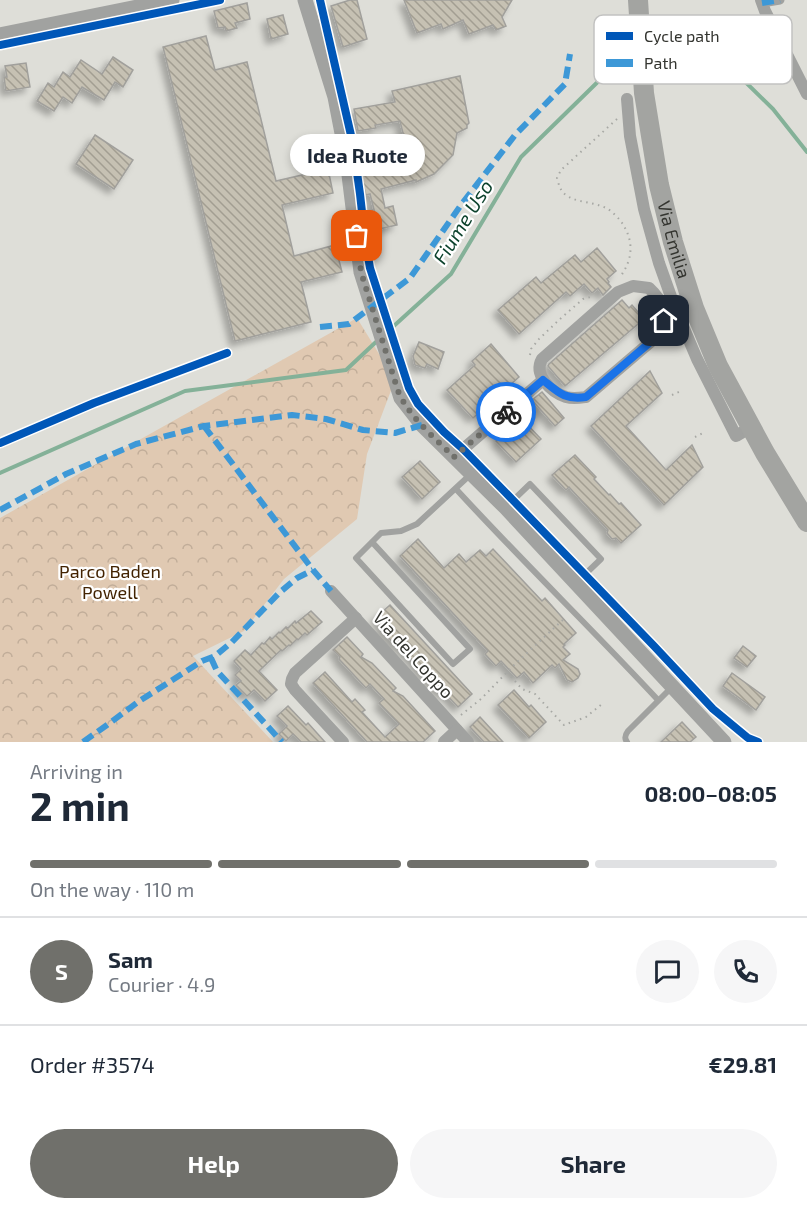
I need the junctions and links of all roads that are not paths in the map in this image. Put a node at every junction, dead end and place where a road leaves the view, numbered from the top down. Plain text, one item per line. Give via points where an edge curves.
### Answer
1 (172, 0) edge
2 (305, 0) edge
3 (780, 0) edge
4 (762, 2) edge
5 (0, 35) edge
6 (792, 64) edge
7 (643, 84) edge
8 (807, 94) edge
9 (628, 104) road end
10 (543, 380) junction
11 (751, 427) junction
12 (454, 457) junction
13 (471, 474) junction
14 (456, 489) junction
15 (505, 507) junction
16 (807, 522) edge
17 (372, 542) junction
18 (576, 583) junction
19 (331, 591) dead end
20 (356, 618) junction
21 (673, 686) junction
22 (658, 700) junction
23 (457, 730) junction
24 (720, 737) edge
25 (344, 742) edge
26 (444, 742) edge
27 (468, 742) edge
28 (627, 742) edge
29 (735, 742) edge

1 - 5 street
2 - 12 street via 335,98 361,272 398,391 422,425
3 - 4 street
6 - 8 street
7 - 11 main road, Via Emilia via 659,185 694,309 718,366
9 - 11 street via 644,209 674,305 736,436
10 - 10 street via 565,397 586,397 661,333 664,321 660,301 649,288 640,286 618,292 542,359 539,371
10 - 12 street
11 - 16 main road, Via Emilia
12 - 13 street
13 - 14 lane
13 - 15 street
14 - 17 lane via 417,524 381,533
14 - 22 lane
15 - 18 street
15 - 18 lane via 530,484 601,560
17 - 17 lane via 356,558 453,664 470,649
18 - 21 street
19 - 20 street, Via del Coppo
20 - 23 street, Via del Coppo
20 - 25 street via 295,673 291,684
21 - 22 lane
21 - 24 street
22 - 28 lane via 625,735
23 - 26 street
23 - 27 street, Via del Coppo
24 - 29 street

